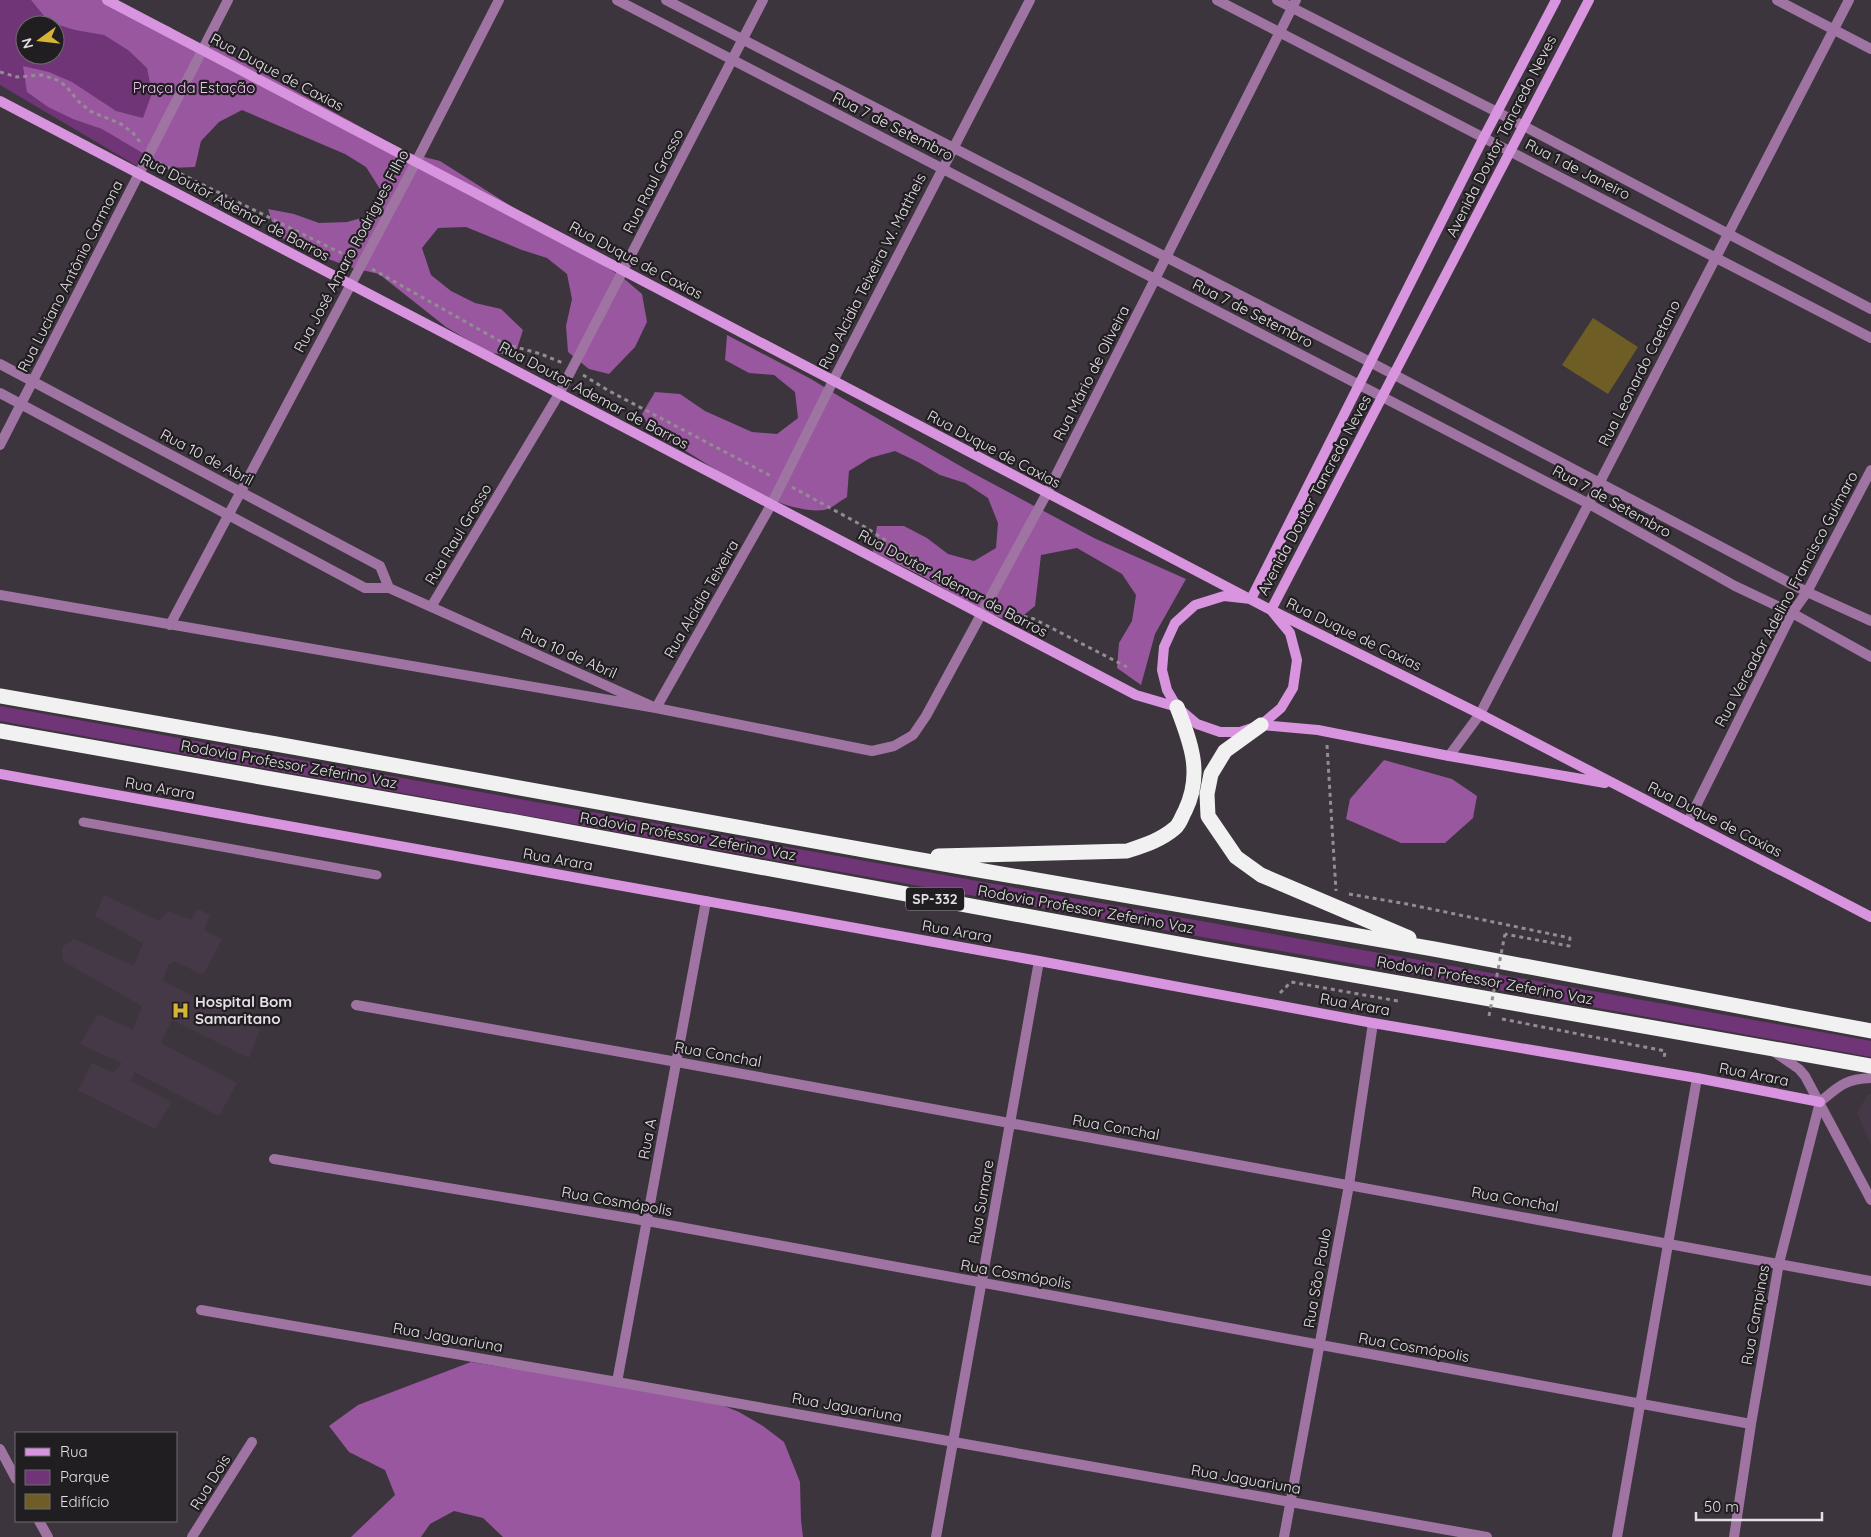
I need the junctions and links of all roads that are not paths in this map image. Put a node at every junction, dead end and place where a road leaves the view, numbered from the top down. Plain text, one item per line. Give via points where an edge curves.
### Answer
1 (107, 0) edge
2 (228, 0) edge
3 (498, 0) edge
4 (618, 0) edge
5 (666, 0) edge
6 (763, 0) edge
7 (1030, 0) edge
8 (1217, 0) edge
9 (1277, 0) edge
10 (1556, 0) edge
11 (1589, 0) edge
12 (1777, 0) edge
13 (1849, 0) edge
14 (1294, 4) edge
15 (1834, 30) junction
16 (1279, 32) junction
17 (743, 40) junction
18 (1871, 49) edge
19 (202, 50) junction
20 (733, 60) junction
21 (0, 101) edge
22 (1497, 112) junction
23 (1524, 126) junction
24 (1484, 137) junction
25 (954, 148) junction
26 (1511, 151) junction
27 (416, 162) junction
28 (942, 169) junction
29 (139, 174) junction
30 (1728, 234) junction
31 (1166, 257) junction
32 (1716, 257) junction
33 (623, 271) junction
34 (1155, 279) junction
35 (350, 284) junction
36 (1871, 309) edge
37 (1871, 338) edge
38 (1370, 362) junction
39 (0, 364) edge
40 (1394, 375) junction
41 (832, 381) junction
42 (34, 382) junction
43 (1358, 385) junction
44 (0, 393) edge
45 (559, 394) junction
46 (1382, 397) junction
47 (22, 404) junction
48 (0, 445) edge
49 (1871, 470) edge
50 (1599, 483) junction
51 (240, 491) junction
52 (1047, 493) junction
53 (1589, 504) junction
54 (771, 505) junction
55 (227, 515) junction
56 (388, 588) junction
57 (1807, 592) junction
58 (0, 594) edge
59 (1251, 599) junction
60 (431, 607) junction
61 (1271, 610) junction
62 (1792, 613) junction
63 (982, 615) junction
64 (1871, 621) edge
65 (170, 625) junction
66 (1871, 657) edge
67 (0, 696) edge
68 (656, 708) junction
69 (1177, 708) junction
70 (1480, 714) junction
71 (1261, 724) junction
72 (0, 731) edge
73 (1449, 756) junction
74 (0, 774) edge
75 (1616, 784) junction
76 (83, 822) dead end
77 (1688, 822) junction
78 (898, 856) junction
79 (377, 875) dead end
80 (706, 902) junction
81 (1871, 916) edge
82 (1434, 949) junction
83 (1039, 961) junction
84 (356, 1005) dead end
85 (1373, 1023) junction
86 (1871, 1031) edge
87 (1767, 1047) junction
88 (677, 1062) junction
89 (1871, 1066) edge
90 (1697, 1078) junction
91 (1871, 1078) edge
92 (1820, 1102) junction
93 (1010, 1123) junction
94 (274, 1159) dead end
95 (1349, 1184) junction
96 (1871, 1200) edge
97 (647, 1221) junction
98 (1668, 1243) junction
99 (1779, 1263) junction
100 (1871, 1281) edge
101 (982, 1283) junction
102 (201, 1310) dead end
103 (1320, 1344) junction
104 (617, 1382) junction
105 (1640, 1404) junction
106 (1751, 1424) junction
107 (252, 1442) dead end
108 (953, 1442) junction
109 (0, 1450) edge
110 (15, 1477) edge
111 (1291, 1502) junction
112 (40, 1522) edge
113 (48, 1537) edge
114 (192, 1537) edge
115 (936, 1537) edge
116 (1284, 1537) edge
117 (1487, 1537) edge
118 (1617, 1537) edge
119 (1734, 1537) edge

1 - 19 street, Rua Duque de Caxias
2 - 19 street, Rua Luciano Antônio Carmona
3 - 27 street, Rua José Amaro Rodrigues Filho
4 - 20 street, Rua 7 de Setembro
5 - 17 street, Rua 7 de Setembro
6 - 17 street, Rua Raul Grosso
7 - 25 street, Rua Alcidia Teixeira W. Mattheis
8 - 16 street, Rua 1 de Janeiro
9 - 14 street, Rua 1 de Janeiro
10 - 22 street, Avenida Doutor Tancredo Neves
11 - 23 street, Avenida Doutor Tancredo Neves
12 - 15 street
13 - 15 street, Rua Leonardo Caetano
14 - 16 street, Rua Mário de Oliveira
14 - 22 street, Rua 1 de Janeiro
15 - 18 street
15 - 30 street, Rua Leonardo Caetano
16 - 24 street, Rua 1 de Janeiro
16 - 31 street, Rua Mário de Oliveira
17 - 20 street, Rua Raul Grosso
17 - 25 street, Rua 7 de Setembro
19 - 27 street, Rua Duque de Caxias
19 - 29 street, Rua Luciano Antônio Carmona
20 - 28 street, Rua 7 de Setembro
20 - 33 street, Rua Raul Grosso
21 - 29 street, Rua Doutor Ademar de Barros
22 - 23 street, Rua 1 de Janeiro
22 - 24 street, Avenida Doutor Tancredo Neves
23 - 26 street, Avenida Doutor Tancredo Neves
23 - 30 street, Rua 1 de Janeiro
24 - 26 street, Rua 1 de Janeiro
24 - 38 street, Avenida Doutor Tancredo Neves
25 - 28 street, Rua Alcidia Teixeira W. Mattheis
25 - 31 street, Rua 7 de Setembro
26 - 32 street, Rua 1 de Janeiro
26 - 40 street, Avenida Doutor Tancredo Neves
27 - 33 street, Rua Duque de Caxias
27 - 35 street, Rua José Amaro Rodrigues Filho
28 - 34 street, Rua 7 de Setembro
28 - 41 street, Rua Alcidia Teixeira W. Mattheis
29 - 35 street, Rua Doutor Ademar de Barros
29 - 42 street, Rua Luciano Antônio Carmona
30 - 32 street, Rua Leonardo Caetano
30 - 36 street, Rua 1 de Janeiro
31 - 34 street, Rua Mário de Oliveira
31 - 38 street, Rua 7 de Setembro
32 - 37 street, Rua 1 de Janeiro
32 - 50 street, Rua Leonardo Caetano
33 - 41 street, Rua Duque de Caxias
33 - 45 street, Rua Raul Grosso
34 - 43 street, Rua 7 de Setembro
34 - 52 street, Rua Mário de Oliveira
35 - 45 street, Rua Doutor Ademar de Barros
35 - 51 street, Rua José Amaro Rodrigues Filho
38 - 40 street, Rua 7 de Setembro
38 - 43 street, Avenida Doutor Tancredo Neves
39 - 42 street, Rua 10 de Abril
40 - 46 street, Avenida Doutor Tancredo Neves
40 - 50 street, Rua 7 de Setembro
41 - 52 street, Rua Duque de Caxias
41 - 54 street, Rua Alcidia Teixeira W. Mattheis
42 - 47 street, Rua Luciano Antônio Carmona
42 - 51 street, Rua 10 de Abril
43 - 46 street, Rua 7 de Setembro
43 - 59 street, Avenida Doutor Tancredo Neves
44 - 47 street, Rua 10 de Abril
45 - 54 street, Rua Doutor Ademar de Barros
45 - 60 street, Rua Raul Grosso
46 - 53 street, Rua 7 de Setembro
46 - 61 street, Avenida Doutor Tancredo Neves
47 - 48 street, Rua Luciano Antônio Carmona
47 - 55 street, Rua 10 de Abril
49 - 57 street, Rua Vereador Adelino Francisco Guímaro
50 - 53 street, Rua Leonardo Caetano
50 - 57 street, Rua 7 de Setembro
51 - 55 street, Rua José Amaro Rodrigues Filho
51 - 56 street, Rua 10 de Abril via 380,566
52 - 59 street, Rua Duque de Caxias
52 - 63 street, Rua Mário de Oliveira
53 - 62 street, Rua 7 de Setembro via 1735,586
53 - 70 street, Rua Leonardo Caetano
54 - 63 street, Rua Doutor Ademar de Barros
54 - 68 street, Rua Alcidia Teixeira
55 - 56 street, Rua 10 de Abril via 365,588
55 - 65 street, Rua José Amaro Rodrigues Filho
56 - 60 street, Rua 10 de Abril
57 - 62 street, Rua Vereador Adelino Francisco Guímaro
57 - 64 street, Rua 7 de Setembro
58 - 65 street
59 - 61 street, Rua Duque de Caxias
59 - 69 street, Avenida Doutor Tancredo Neves via 1224,596 1195,605 1175,623 1164,647 1162,670 1167,690
60 - 68 street, Rua 10 de Abril
61 - 70 street, Rua Duque de Caxias
61 - 71 street, Avenida Doutor Tancredo Neves via 1290,633 1297,660 1293,688 1281,708
62 - 66 street, Rua 7 de Setembro
62 - 77 street, Rua Vereador Adelino Francisco Guímaro
63 - 68 street, Rua Mário de Oliveira via 926,716 912,735 894,746 872,751
63 - 69 street, Rua Doutor Ademar de Barros via 1136,696
65 - 68 street
67 - 78 highway, Rodovia Professor Zeferino Vaz / SP-332
69 - 71 street, Avenida Doutor Tancredo Neves via 1197,724 1220,732 1240,732
69 - 78 highway via 1190,743 1195,773 1190,801 1177,826 1156,842 1127,851
70 - 73 street, Rua Leonardo Caetano
70 - 75 street, Rua Duque de Caxias
71 - 73 street via 1326,732
71 - 82 highway via 1225,751 1211,774 1207,794 1208,816 1236,857 1261,875
72 - 87 highway, Rodovia Professor Zeferino Vaz / SP-332
73 - 75 street
74 - 80 street, Rua Arara
75 - 77 street, Rua Duque de Caxias
76 - 79 lane
77 - 81 street, Rua Duque de Caxias
78 - 82 highway, Rodovia Professor Zeferino Vaz / SP-332
80 - 83 street, Rua Arara
80 - 88 street, Rua A
82 - 86 highway, Rodovia Professor Zeferino Vaz / SP-332
83 - 85 street, Rua Arara
83 - 93 street, Rua Sumare
84 - 88 street, Rua Conchal
85 - 90 street, Rua Arara
85 - 95 street, Rua São Paulo
87 - 89 highway, Rodovia Professor Zeferino Vaz / SP-332
87 - 92 street via 1799,1069
88 - 93 street, Rua Conchal
88 - 97 street, Rua A
90 - 92 street, Rua Arara
90 - 98 street
91 - 92 street via 1843,1082
92 - 96 street
92 - 99 street, Rua Campinas
93 - 95 street, Rua Conchal
93 - 101 street, Rua Sumare
94 - 97 street, Rua Cosmópolis
95 - 98 street, Rua Conchal
95 - 103 street, Rua São Paulo
97 - 101 street, Rua Cosmópolis
97 - 104 street, Rua A
98 - 99 street, Rua Conchal
98 - 105 street
99 - 100 street, Rua Conchal
99 - 106 street, Rua Campinas
101 - 103 street, Rua Cosmópolis
101 - 108 street, Rua Sumare
102 - 104 street, Rua Jaguariuna
103 - 105 street, Rua Cosmópolis
103 - 111 street, Rua São Paulo
104 - 108 street, Rua Jaguariuna
105 - 106 street, Rua Cosmópolis
105 - 118 street
106 - 119 street, Rua Campinas
107 - 114 street, Rua Dois
108 - 111 street, Rua Jaguariuna
108 - 115 street, Rua Sumare
109 - 110 street
111 - 116 street, Rua São Paulo
111 - 117 street, Rua Jaguariuna
112 - 113 street

